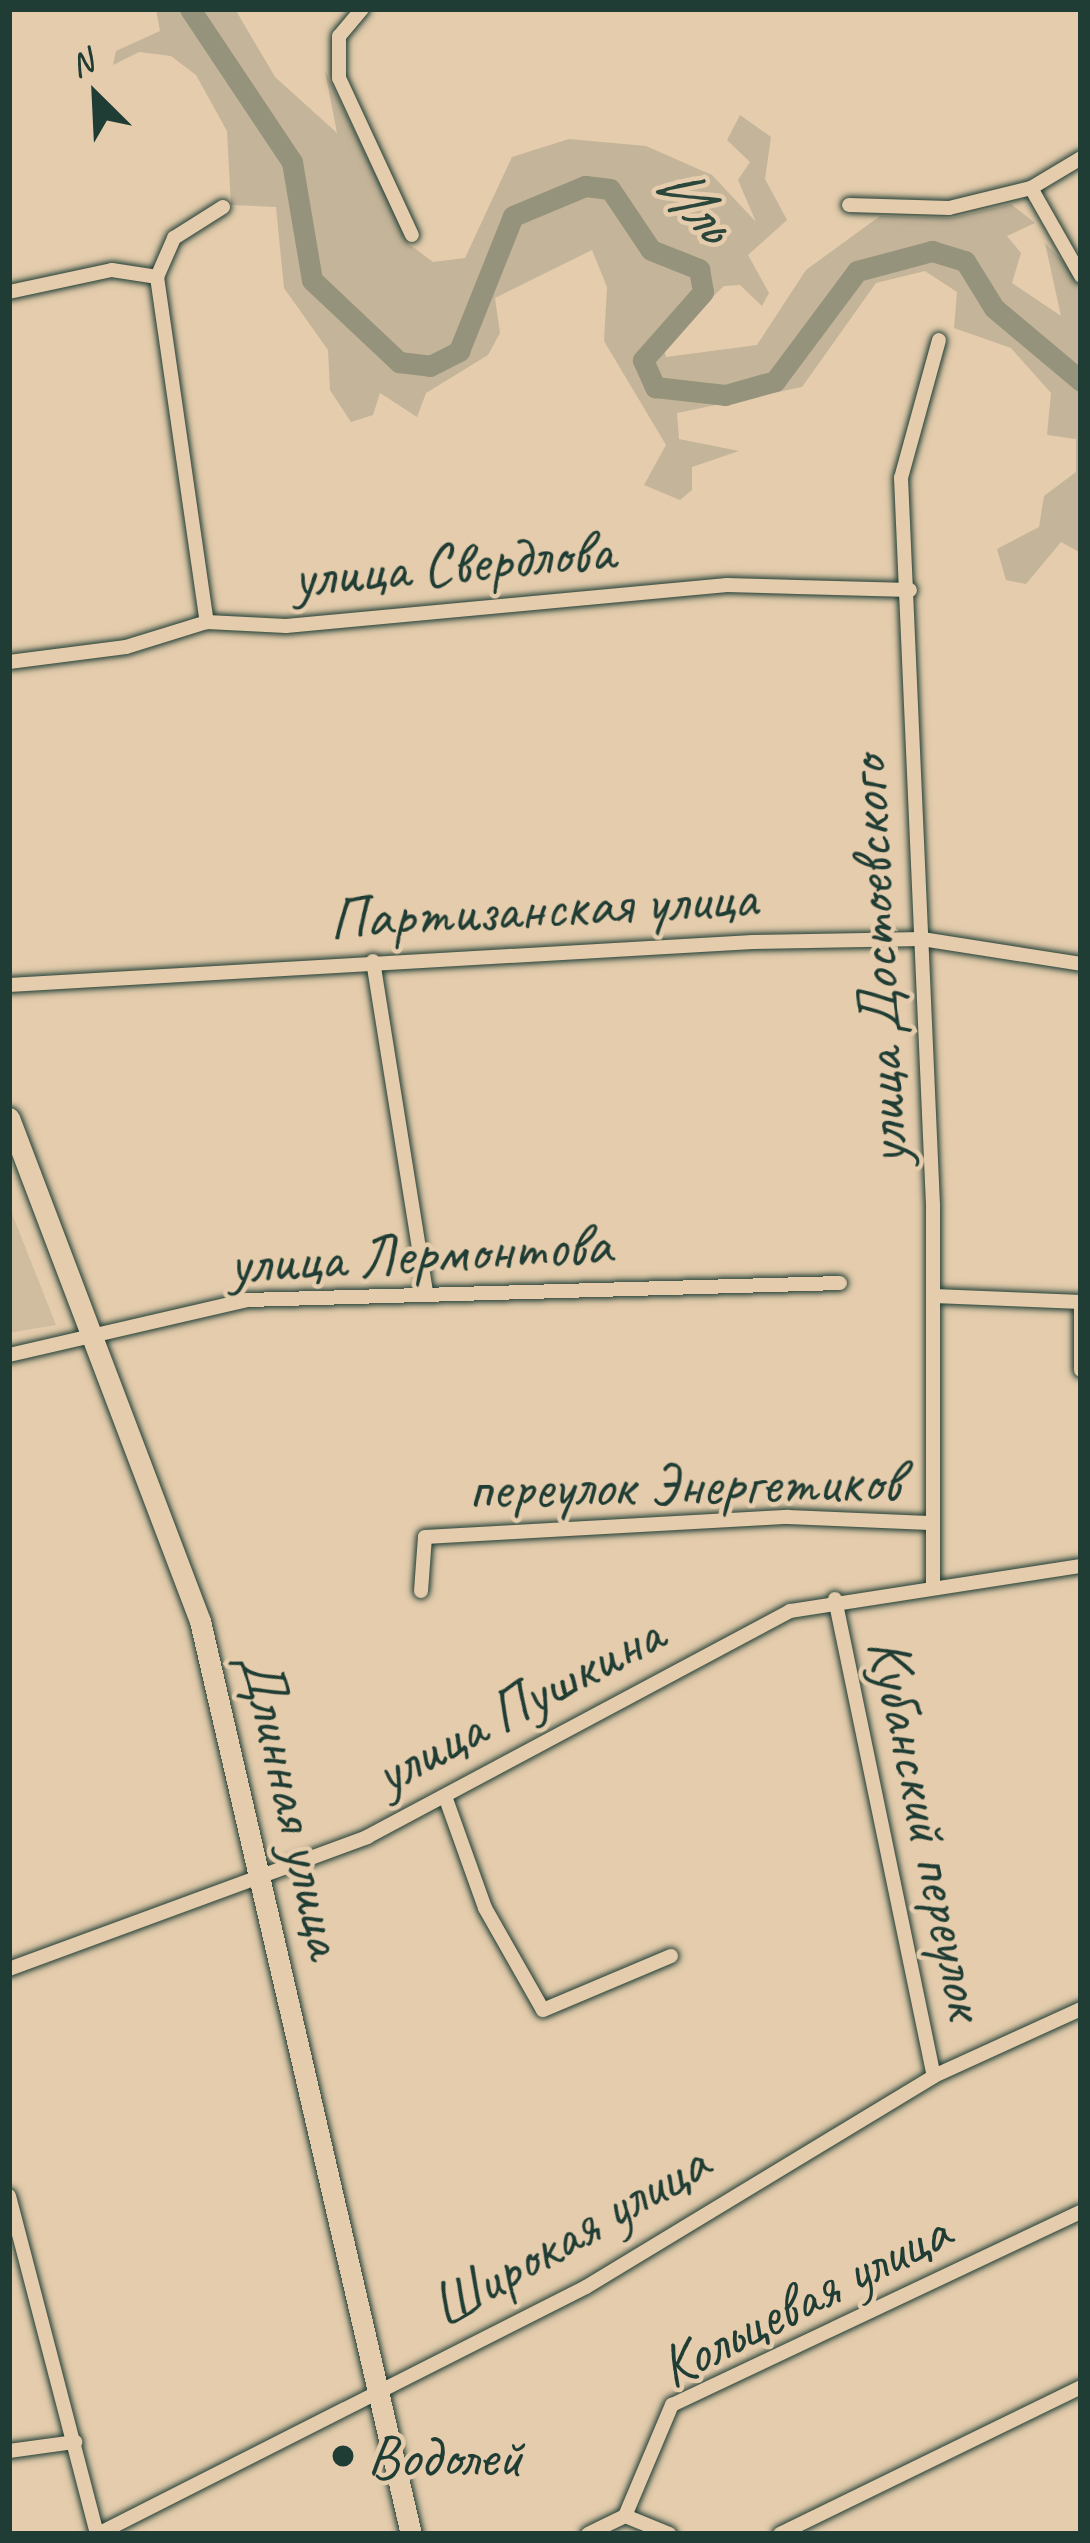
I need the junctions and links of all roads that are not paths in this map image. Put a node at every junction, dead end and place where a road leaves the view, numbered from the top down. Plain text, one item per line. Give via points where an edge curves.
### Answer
1 (362, 9) edge
2 (1081, 158) edge
3 (1031, 188) junction
4 (849, 205) dead end
5 (223, 207) dead end
6 (412, 235) dead end
7 (157, 277) junction
8 (1081, 277) edge
9 (9, 292) edge
10 (939, 340) dead end
11 (910, 590) junction
12 (207, 622) junction
13 (9, 662) edge
14 (922, 939) junction
15 (374, 961) junction
16 (1081, 964) edge
17 (9, 986) edge
18 (9, 1118) edge
19 (840, 1283) dead end
20 (426, 1293) junction
21 (934, 1296) junction
22 (96, 1338) junction
23 (9, 1355) edge
24 (1081, 1370) edge
25 (930, 1523) junction
26 (1081, 1566) edge
27 (933, 1585) junction
28 (421, 1591) dead end
29 (835, 1599) junction
30 (446, 1799) junction
31 (263, 1874) junction
32 (671, 1956) dead end
33 (9, 1969) edge
34 (1081, 2009) edge
35 (934, 2076) junction
36 (9, 2196) edge
37 (1081, 2212) edge
38 (1081, 2387) edge
39 (379, 2394) junction
40 (75, 2442) junction
41 (9, 2451) edge
42 (625, 2516) junction
43 (98, 2534) edge
44 (411, 2534) edge
45 (588, 2534) edge
46 (669, 2534) edge
47 (780, 2534) edge

1 - 6 street via 339,36 339,78
2 - 3 street
3 - 4 street via 949,208
3 - 8 street
5 - 7 street via 174,238
7 - 9 street via 112,270
7 - 12 street
10 - 11 street, улица Достоевского via 901,478
11 - 12 street, улица Свердлова via 728,585 286,626
11 - 14 street, улица Достоевского
12 - 13 street, улица Свердлова via 126,647
14 - 15 street, Партизанская улица
14 - 16 street, Партизанская улица
14 - 21 street, улица Достоевского
15 - 17 street, Партизанская улица
15 - 20 street
18 - 22 main road, Длинная улица
19 - 20 street, улица Лермонтова
20 - 22 street, улица Лермонтова via 247,1300
21 - 24 street via 1081,1302
21 - 25 street, улица Достоевского
22 - 23 street, улица Лермонтова
22 - 31 main road, Длинная улица via 200,1621
25 - 27 street, улица Достоевского
25 - 28 street, переулок Энергетиков via 788,1517 425,1538
26 - 27 street, улица Пушкина
27 - 29 street, улица Пушкина
29 - 30 street, улица Пушкина via 751,1628
29 - 35 street, Кубанский переулок
30 - 31 street, улица Пушкина
30 - 32 street via 485,1909 543,2010
31 - 33 street, улица Пушкина
31 - 39 main road, Длинная улица
34 - 35 street, Широкая улица
35 - 39 street, Широкая улица via 586,2287
36 - 40 street
37 - 42 street, Кольцевая улица via 672,2405
38 - 47 street
39 - 43 street, Широкая улица
39 - 44 main road, Длинная улица
40 - 41 street
40 - 43 street
42 - 45 street
42 - 46 street

